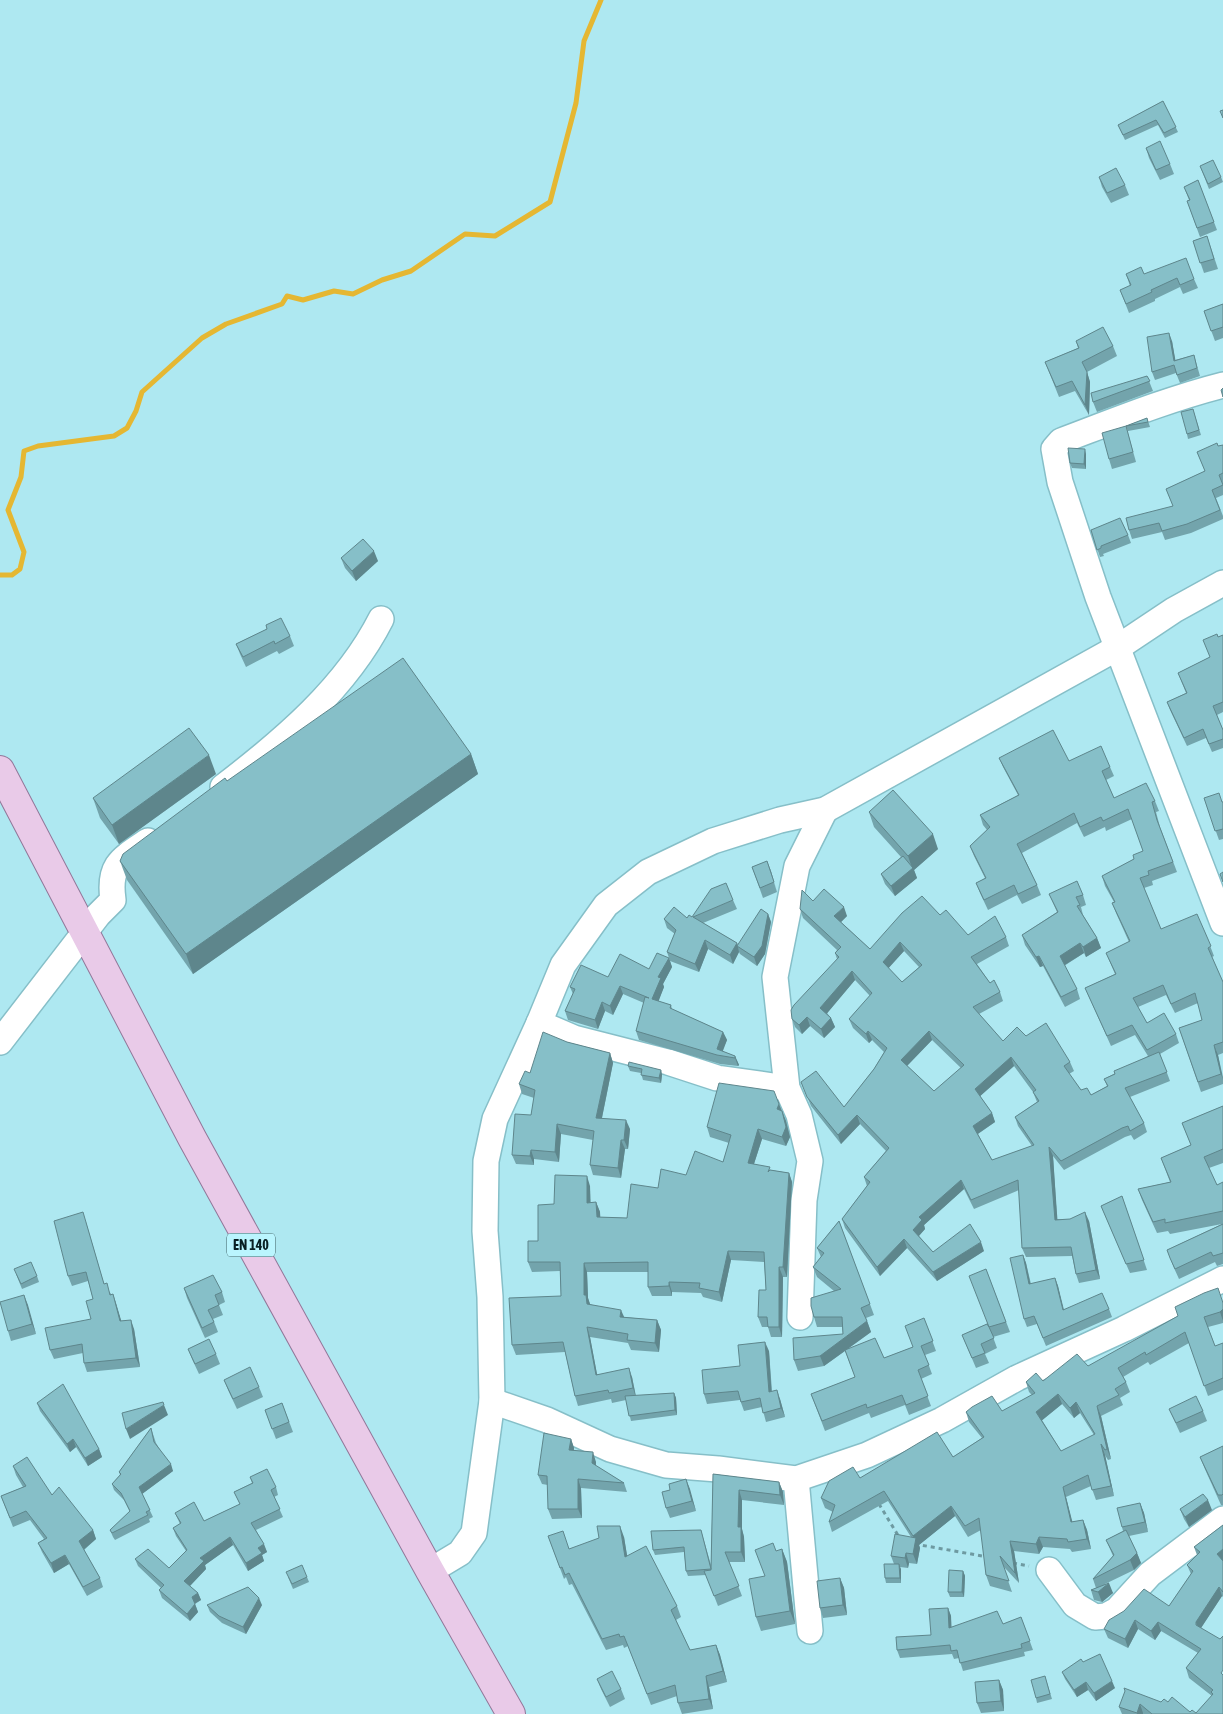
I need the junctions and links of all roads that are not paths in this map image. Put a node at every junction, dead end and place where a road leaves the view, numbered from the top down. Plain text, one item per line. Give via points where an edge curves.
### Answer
1 (1223, 385) edge
2 (1223, 583) edge
3 (381, 619) dead end
4 (1117, 648) junction
5 (0, 770) edge
6 (205, 800) edge
7 (826, 810) junction
8 (167, 828) edge
9 (1223, 923) edge
10 (85, 934) junction
11 (539, 1023) junction
12 (0, 1042) edge
13 (787, 1088) junction
14 (1223, 1279) edge
15 (800, 1317) dead end
16 (492, 1401) junction
17 (796, 1479) junction
18 (1223, 1519) edge
19 (1049, 1570) road end
20 (430, 1571) junction
21 (810, 1631) dead end
22 (511, 1714) edge

1 - 4 street via 1061,441 1054,449 1060,482
2 - 4 street via 1174,610
3 - 6 street via 368,645 298,726
4 - 7 street
4 - 9 street
5 - 10 main road, EN 140
7 - 11 street via 780,820 713,841 648,872 606,905 563,965
7 - 13 street via 797,866 775,977
8 - 10 street via 118,862 111,882 114,900
10 - 12 street
10 - 20 main road, EN 140 via 192,1138
11 - 13 street via 574,1038 717,1078
11 - 16 street via 495,1119 486,1160 485,1230
13 - 15 street via 800,1115 810,1161 804,1200
14 - 17 street via 1017,1378 942,1420 867,1455
16 - 17 street via 547,1420 610,1449 666,1466
16 - 20 street via 474,1533 460,1552
17 - 21 street
18 - 19 street via 1150,1574 1117,1610 1106,1616 1095,1617 1075,1604
20 - 22 main road, EN 140

